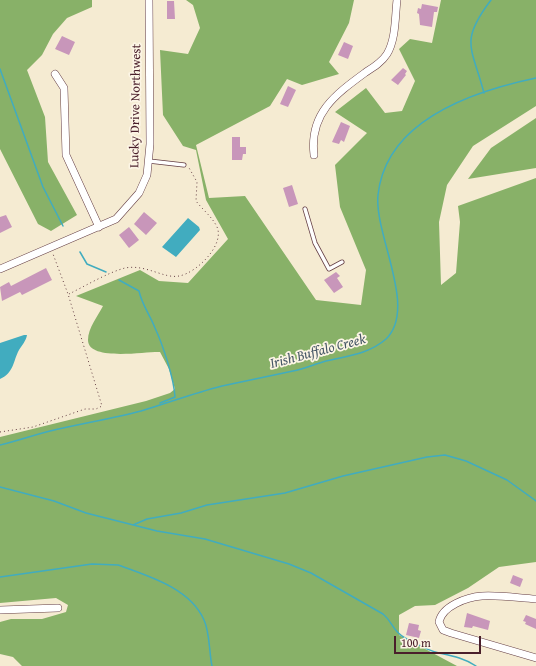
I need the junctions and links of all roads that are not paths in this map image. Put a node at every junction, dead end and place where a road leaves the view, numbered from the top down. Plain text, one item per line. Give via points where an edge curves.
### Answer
1 (148, 0) edge
2 (397, 0) edge
3 (55, 74) dead end
4 (314, 155) dead end
5 (149, 161) junction
6 (184, 165) road end
7 (305, 209) dead end
8 (99, 227) junction
9 (342, 262) dead end
10 (1, 268) edge
11 (536, 599) edge
12 (58, 608) dead end
13 (0, 610) edge
14 (536, 658) edge

1 - 5 street, Lucky Drive Northwest
2 - 4 street via 387,53 383,60 342,89 326,106 316,129
3 - 8 street via 64,88 66,155
5 - 6 lane
5 - 8 street, Lucky Drive Northwest via 147,175 139,193 116,219
7 - 9 lane via 315,243 329,269
8 - 10 street, Lucky Drive Northwest
11 - 14 street via 482,596 454,605 440,616 439,622 443,630 451,633
12 - 13 street

